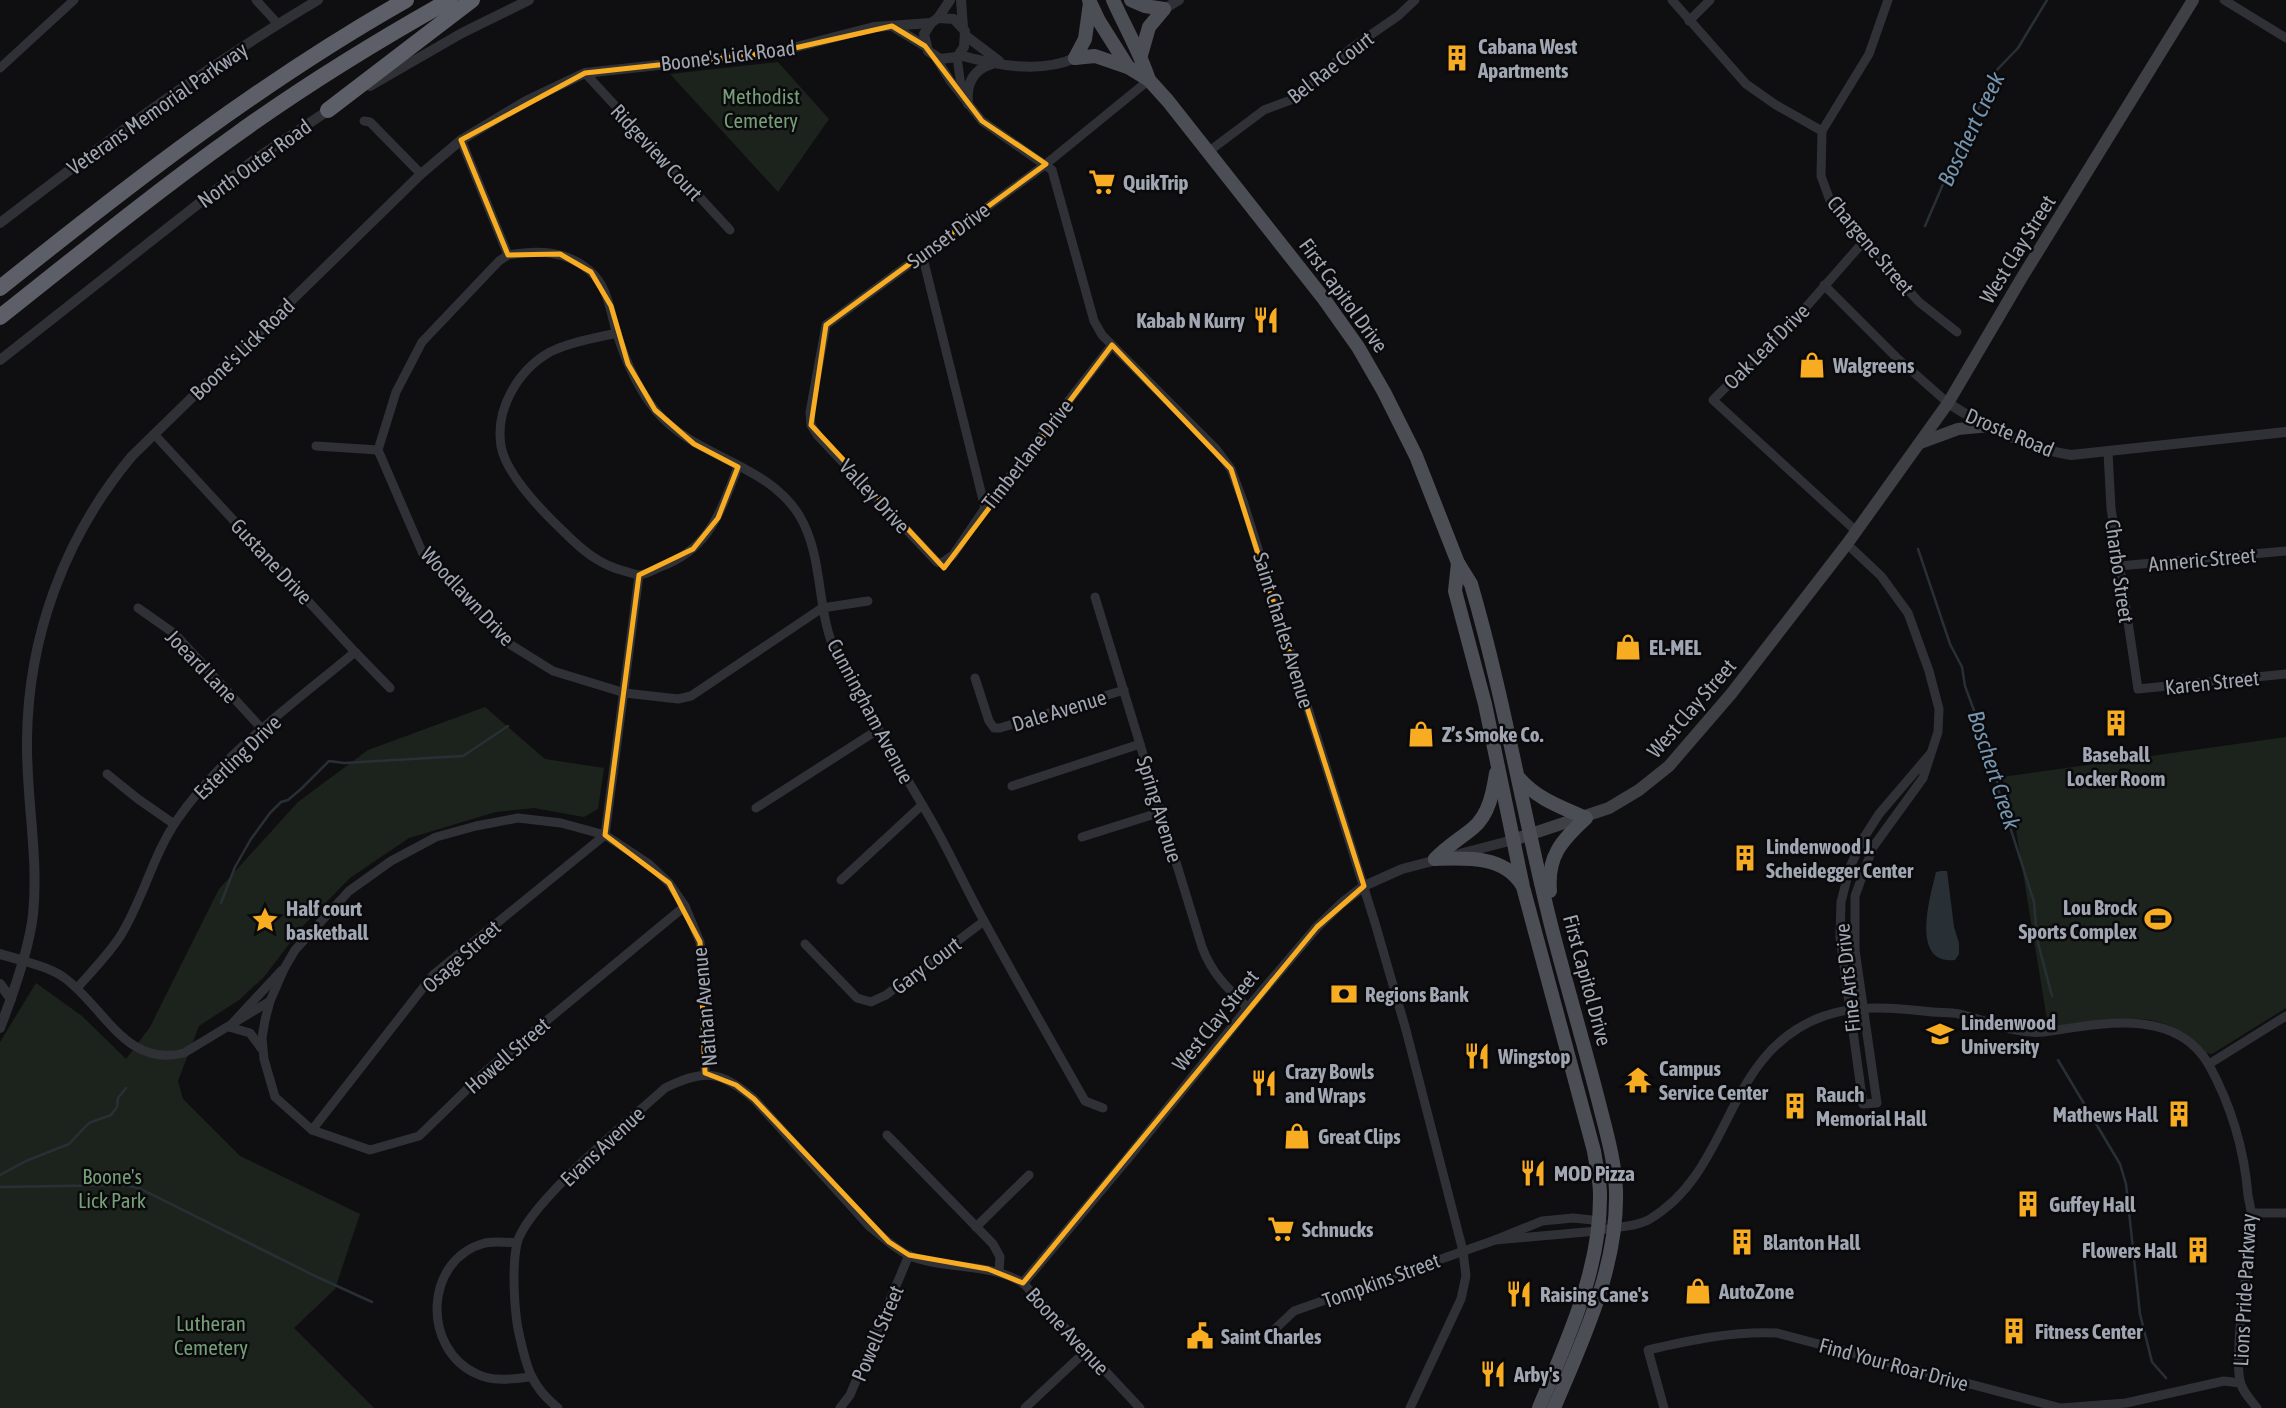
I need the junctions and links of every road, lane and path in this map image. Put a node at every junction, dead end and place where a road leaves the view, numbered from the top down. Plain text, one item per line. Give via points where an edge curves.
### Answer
1 (74, 0) edge
2 (256, 0) edge
3 (318, 0) edge
4 (406, 0) edge
5 (450, 0) edge
6 (472, 0) edge
7 (529, 0) edge
8 (950, 0) edge
9 (961, 0) edge
10 (1113, 0) edge
11 (1131, 0) edge
12 (1179, 0) edge
13 (1415, 0) edge
14 (1672, 0) edge
15 (1710, 0) edge
16 (1888, 0) edge
17 (2193, 0) edge
18 (2224, 0) edge
19 (1090, 2) edge
20 (1164, 9) junction
21 (934, 20) junction
22 (1689, 20) junction
23 (278, 24) junction
24 (892, 26) junction
25 (964, 32) junction
26 (2286, 38) edge
27 (925, 46) junction
28 (1141, 55) junction
29 (958, 56) junction
30 (936, 58) junction
31 (1075, 58) junction
32 (1002, 63) junction
33 (1128, 67) junction
34 (0, 68) edge
35 (585, 73) junction
36 (1149, 80) junction
37 (965, 100) junction
38 (328, 110) junction
39 (364, 121) dead end
40 (1822, 131) junction
41 (461, 140) junction
42 (1208, 152) junction
43 (1045, 164) junction
44 (421, 174) junction
45 (0, 223) edge
46 (730, 230) dead end
47 (1865, 240) junction
48 (922, 254) junction
49 (508, 255) junction
50 (1824, 285) junction
51 (0, 288) edge
52 (0, 317) edge
53 (1957, 332) dead end
54 (617, 333) junction
55 (1112, 345) junction
56 (0, 360) edge
57 (1948, 403) junction
58 (811, 425) joint
59 (1990, 426) junction
60 (2286, 432) edge
61 (154, 434) junction
62 (1920, 444) junction
63 (316, 446) dead end
64 (378, 450) junction
65 (2108, 452) junction
66 (738, 467) junction
67 (985, 508) junction
68 (1856, 531) junction
69 (1847, 544) junction
70 (2286, 551) edge
71 (942, 563) joint
72 (1458, 563) junction
73 (2119, 566) junction
74 (639, 575) junction
75 (1095, 597) dead end
76 (868, 601) dead end
77 (138, 608) dead end
78 (822, 608) junction
79 (355, 652) junction
80 (2286, 674) edge
81 (975, 678) dead end
82 (390, 688) dead end
83 (2138, 689) joint
84 (1124, 690) junction
85 (625, 694) junction
86 (262, 729) junction
87 (879, 729) junction
88 (1140, 744) junction
89 (1931, 753) junction
90 (1497, 759) junction
91 (107, 774) dead end
92 (1518, 777) junction
93 (1012, 786) dead end
94 (922, 805) junction
95 (756, 808) dead end
96 (1161, 812) junction
97 (1586, 818) junction
98 (174, 824) junction
99 (605, 835) junction
100 (1530, 836) junction
101 (1082, 837) dead end
102 (1513, 840) junction
103 (1435, 859) junction
104 (841, 880) dead end
105 (1364, 886) junction
106 (1523, 887) junction
107 (685, 905) junction
108 (985, 921) junction
109 (1553, 931) junction
110 (805, 944) dead end
111 (0, 954) edge
112 (21, 960) junction
113 (288, 964) junction
114 (0, 984) edge
115 (77, 988) junction
116 (11, 999) junction
117 (270, 1002) junction
118 (1248, 1007) junction
119 (1864, 1009) junction
120 (1850, 1010) junction
121 (2286, 1016) edge
122 (229, 1027) junction
123 (0, 1028) edge
124 (263, 1053) junction
125 (2209, 1064) junction
126 (705, 1073) junction
127 (1103, 1108) dead end
128 (312, 1130) junction
129 (887, 1135) dead end
130 (1029, 1175) dead end
131 (2252, 1213) junction
132 (2286, 1213) edge
133 (1598, 1225) junction
134 (1613, 1226) junction
135 (976, 1227) junction
136 (1495, 1240) junction
137 (517, 1243) junction
138 (1463, 1251) junction
139 (909, 1255) junction
140 (999, 1272) junction
141 (1023, 1283) junction
142 (1273, 1330) dead end
143 (1087, 1350) junction
144 (530, 1377) junction
145 (2240, 1383) junction
146 (558, 1408) edge
147 (840, 1408) edge
148 (1025, 1408) edge
149 (1140, 1408) edge
150 (1410, 1408) edge
151 (1539, 1408) edge
152 (1554, 1408) edge
153 (1664, 1408) edge
154 (2257, 1408) edge

1 - 34 street
2 - 23 street
3 - 23 street, Veterans Memorial Parkway
4 - 51 highway via 219,119
5 - 52 highway via 234,136
6 - 38 highway
7 - 38 street, North Outer Road
8 - 21 street
9 - 25 street
10 - 28 main road, First Capitol Drive
11 - 20 main road
12 - 20 street
13 - 42 street, Bel Rae Court via 1296,98 1264,110
14 - 22 street
15 - 22 street
16 - 40 street via 1869,54
17 - 57 main road, West Clay Street
18 - 26 street
19 - 31 main road via 1085,39
19 - 33 main road, First Capitol Drive
20 - 28 main road via 1149,27
21 - 24 street, Boone's Lick Road
21 - 25 street via 954,19
21 - 27 street via 924,34
22 - 40 street via 1746,84
23 - 45 street, Veterans Memorial Parkway via 127,125
24 - 27 street
24 - 35 street, Boone's Lick Road via 777,52
25 - 29 street via 964,47
25 - 32 street
27 - 30 street
28 - 36 main road, First Capitol Drive
29 - 30 street
29 - 32 street
29 - 37 street
30 - 37 street, Saint Charles Avenue
31 - 32 street via 1042,66
31 - 33 main road via 1096,56
32 - 37 street via 982,67 971,78
33 - 36 main road, First Capitol Drive
35 - 41 street, Boone's Lick Road
35 - 46 street, Ridgeview Court
36 - 42 main road, First Capitol Drive
36 - 43 street, Sunset Drive
37 - 43 street, Saint Charles Avenue via 982,121
38 - 56 street, North Outer Road via 254,160
39 - 44 street
40 - 47 street, Chargene Street via 1825,191 1832,206
41 - 44 street, Boone's Lick Road
41 - 49 street
42 - 72 main road, First Capitol Drive via 1324,299 1372,370 1416,456
43 - 48 street, Sunset Drive
43 - 55 street, Saint Charles Avenue via 1056,176 1094,321
44 - 61 street, Boone's Lick Road
47 - 50 street, Oak Leaf Drive
47 - 53 street, Chargene Street via 1919,302
48 - 58 street, Sunset Drive via 826,325
48 - 67 street
49 - 54 street, Cunningham Avenue via 559,254 584,267 601,285
49 - 64 street via 422,342 396,392
50 - 57 street, Droste Road
50 - 68 street, Oak Leaf Drive via 1713,400
54 - 66 street, Cunningham Avenue via 639,387 672,429
54 - 74 street via 550,352 527,370 510,392 502,419 501,447 517,480 539,508 588,556
55 - 67 street, Timberlane Drive
55 - 105 street, Saint Charles Avenue via 1231,469
57 - 59 street, Droste Road
57 - 62 main road, West Clay Street
58 - 71 street, Valley Drive
59 - 62 main road via 1958,429
59 - 65 street, Droste Road via 2046,451 2071,455
60 - 65 street, Droste Road
61 - 79 street, Gustane Drive
61 - 112 street, Boone's Lick Road via 111,481 76,538 41,633 27,742 33,917
62 - 68 main road, West Clay Street
63 - 64 street
64 - 85 street, Woodlawn Drive via 423,554 503,640 553,671
65 - 73 street, Charbo Street
66 - 74 street via 707,535 678,561
66 - 78 street, Cunningham Avenue via 781,493 798,514 816,556
67 - 71 street, Timberlane Drive via 953,555
68 - 69 main road, West Clay Street
69 - 89 street, Fine Arts Drive via 1881,576 1908,613 1939,709
69 - 97 main road, West Clay Street via 1669,766 1639,790
70 - 73 street, Anneric Street
72 - 90 main road, First Capitol Drive via 1455,591
72 - 92 main road, First Capitol Drive via 1480,612
73 - 83 street, Charbo Street
74 - 85 street
75 - 84 street, Spring Avenue
76 - 78 street
77 - 86 street, Joeard Lane via 175,634
78 - 85 street, Woodlawn Drive via 691,696
78 - 87 street, Cunningham Avenue via 836,653
79 - 82 street, Gustane Drive
79 - 86 street, Esterling Drive
80 - 83 street, Karen Street
81 - 84 street, Dale Avenue via 989,721 1000,729
84 - 88 street, Spring Avenue
85 - 99 street
86 - 98 street, Esterling Drive via 213,775
87 - 94 street, Cunningham Avenue
87 - 95 street
88 - 93 street
88 - 96 street, Spring Avenue
89 - 119 street, Fine Arts Drive via 1923,779 1873,847 1857,889 1854,946
89 - 120 street, Fine Arts Drive via 1879,814 1850,867 1839,921
90 - 102 main road, First Capitol Drive
90 - 103 main road via 1485,813 1475,827 1448,844
91 - 98 street
92 - 97 main road via 1542,799
92 - 100 main road, First Capitol Drive
94 - 104 street
94 - 108 street, Cunningham Avenue
96 - 101 street
96 - 118 street, Spring Avenue via 1208,964
97 - 100 main road, West Clay Street
97 - 109 main road via 1564,838 1555,854 1549,876
98 - 115 street, Esterling Drive via 122,933
99 - 107 street, Nathan Avenue via 649,864
99 - 113 street, Nathan Avenue via 518,818 436,837 349,891 295,950
99 - 128 street, Osage Street via 433,975
100 - 102 main road, West Clay Street
100 - 109 main road, First Capitol Drive
102 - 103 street, West Clay Street
102 - 106 main road, First Capitol Drive
103 - 105 street, West Clay Street
103 - 106 main road via 1476,858 1497,865
105 - 118 street, West Clay Street via 1317,927
105 - 138 street, Saint Charles Avenue
106 - 133 main road, First Capitol Drive via 1594,1151 1600,1193
107 - 126 street, Nathan Avenue via 704,962
107 - 128 street, Howell Street via 486,1070 418,1136 370,1150
108 - 110 street, Gary Court via 871,1002 857,998
108 - 127 street, Cunningham Avenue via 1085,1101
109 - 134 main road, First Capitol Drive via 1609,1147 1616,1190
111 - 112 street
112 - 115 street via 51,970
112 - 116 street, Boone's Lick Road
113 - 117 street
113 - 122 street
114 - 116 street
115 - 122 street via 126,1041 152,1055 184,1053
116 - 123 street, Boone's Lick Road
117 - 122 street
117 - 124 street
118 - 141 street, West Clay Street
119 - 120 street, Lions Pride Parkway
119 - 120 street, Fine Arts Drive via 1877,1103 1863,1104
119 - 125 street, Lions Pride Parkway via 1900,1007 1957,1014 2029,1034 2105,1024 2155,1025 2182,1037
120 - 134 street, Lions Pride Parkway via 1823,1016 1774,1045 1746,1080 1703,1167 1651,1218 1641,1224
121 - 125 street
122 - 124 street via 250,1033
124 - 128 street via 275,1097
125 - 131 street, Lions Pride Parkway via 2239,1131
126 - 137 street, Evans Avenue via 664,1088 549,1196 531,1216
126 - 139 street, Nathan Avenue via 722,1077 754,1099 870,1227
129 - 135 street
130 - 135 street
131 - 132 street
131 - 145 street, Lions Pride Parkway via 2241,1317
133 - 134 street, Tompkins Street
133 - 136 street, Tompkins Street
133 - 136 street, Tompkins Street via 1573,1218 1542,1222
133 - 151 main road, First Capitol Drive via 1584,1293
134 - 152 main road, First Capitol Drive via 1600,1293
135 - 140 street via 998,1251
136 - 138 street, Tompkins Street
137 - 144 street via 513,1305
137 - 144 street via 485,1243 458,1258 436,1300 438,1325 444,1346 477,1375 501,1380
138 - 142 street, Tompkins Street via 1294,1311
138 - 150 street via 1466,1276 1461,1299
139 - 140 street, Nathan Avenue
139 - 147 street, Powell Street via 850,1395
140 - 141 street, Boone Avenue
141 - 143 street, Boone Avenue
143 - 148 street
143 - 149 street, Boone Avenue
144 - 146 street
145 - 153 street, Find Your Roar Drive via 2224,1381 2126,1403 2061,1408 1777,1333 1753,1332 1648,1350
145 - 154 street, Lions Pride Parkway

